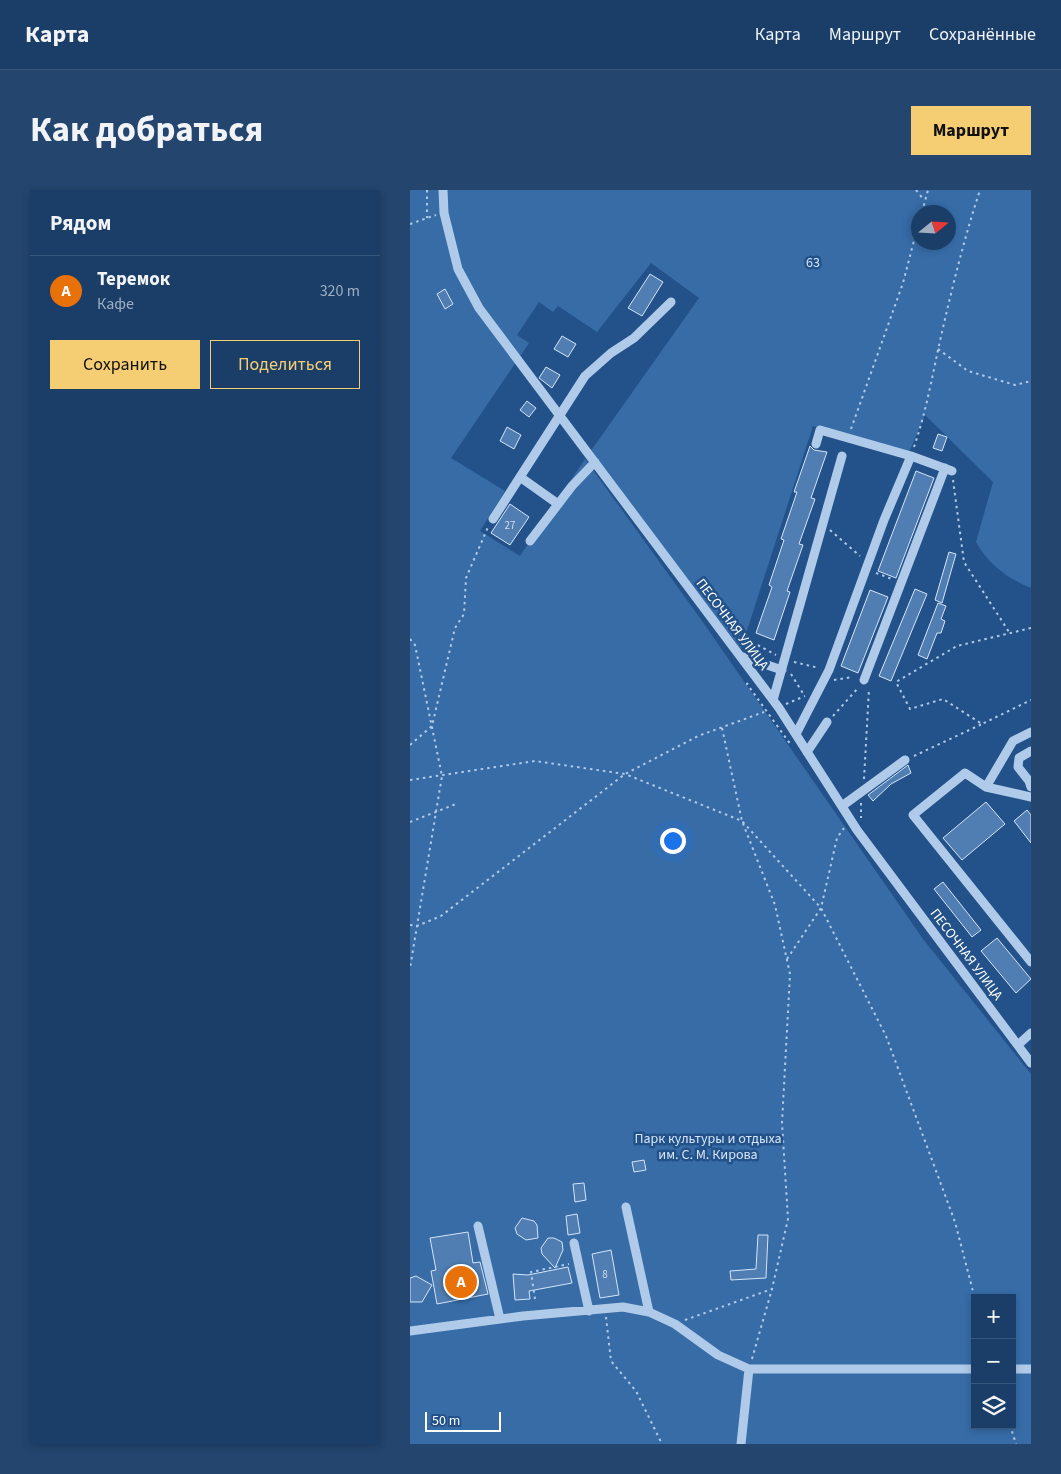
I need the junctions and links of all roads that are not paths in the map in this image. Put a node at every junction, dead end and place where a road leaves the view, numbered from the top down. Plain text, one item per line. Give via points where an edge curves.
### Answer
1 (443, 190) edge
2 (671, 302) dead end
3 (560, 416) junction
4 (816, 444) dead end
5 (842, 456) dead end
6 (911, 456) junction
7 (595, 462) junction
8 (520, 477) junction
9 (558, 504) junction
10 (493, 519) road end
11 (530, 541) dead end
12 (740, 656) junction
13 (784, 664) junction
14 (867, 681) road end
15 (773, 700) junction
16 (827, 722) road end
17 (1031, 732) edge
18 (796, 734) junction
19 (807, 752) junction
20 (1031, 752) edge
21 (905, 760) road end
22 (1001, 760) junction
23 (1018, 767) junction
24 (986, 787) junction
25 (1031, 787) edge
26 (1031, 797) edge
27 (842, 806) junction
28 (1031, 962) edge
29 (1031, 1033) edge
30 (1018, 1045) junction
31 (1031, 1063) edge
32 (626, 1208) dead end
33 (478, 1226) dead end
34 (574, 1242) dead end
35 (589, 1311) junction
36 (649, 1312) junction
37 (500, 1319) junction
38 (410, 1332) edge
39 (749, 1369) junction
40 (971, 1369) edge
41 (1016, 1369) edge
42 (1031, 1369) edge
43 (742, 1444) edge

1 - 3 street, ПЕСОЧНАЯ УЛИЦА via 444,213 458,269 479,308
2 - 3 street via 634,338 610,353 585,376
3 - 7 street, ПЕСОЧНАЯ УЛИЦА
3 - 8 street
4 - 6 street via 820,430
5 - 13 street
6 - 14 street via 948,469
6 - 18 street via 829,670
7 - 9 street
7 - 12 street, ПЕСОЧНАЯ УЛИЦА
8 - 9 street
8 - 10 street
9 - 11 street
12 - 13 street
12 - 15 street, ПЕСОЧНАЯ УЛИЦА
13 - 15 street
15 - 18 street, ПЕСОЧНАЯ УЛИЦА
16 - 19 street
17 - 22 street via 1013,741
18 - 19 street, ПЕСОЧНАЯ УЛИЦА
19 - 27 street, ПЕСОЧНАЯ УЛИЦА
20 - 23 street via 1020,758
21 - 27 street
22 - 23 street via 1013,761
22 - 24 street
23 - 25 street
24 - 26 street
24 - 28 street via 966,773 912,815
27 - 30 street, ПЕСОЧНАЯ УЛИЦА
29 - 30 street
30 - 31 street, ПЕСОЧНАЯ УЛИЦА
32 - 36 street
33 - 37 street
34 - 35 street
35 - 36 street via 623,1307
35 - 37 street
36 - 39 street via 676,1324 718,1356
37 - 38 street
39 - 40 street
39 - 43 street
41 - 42 street

